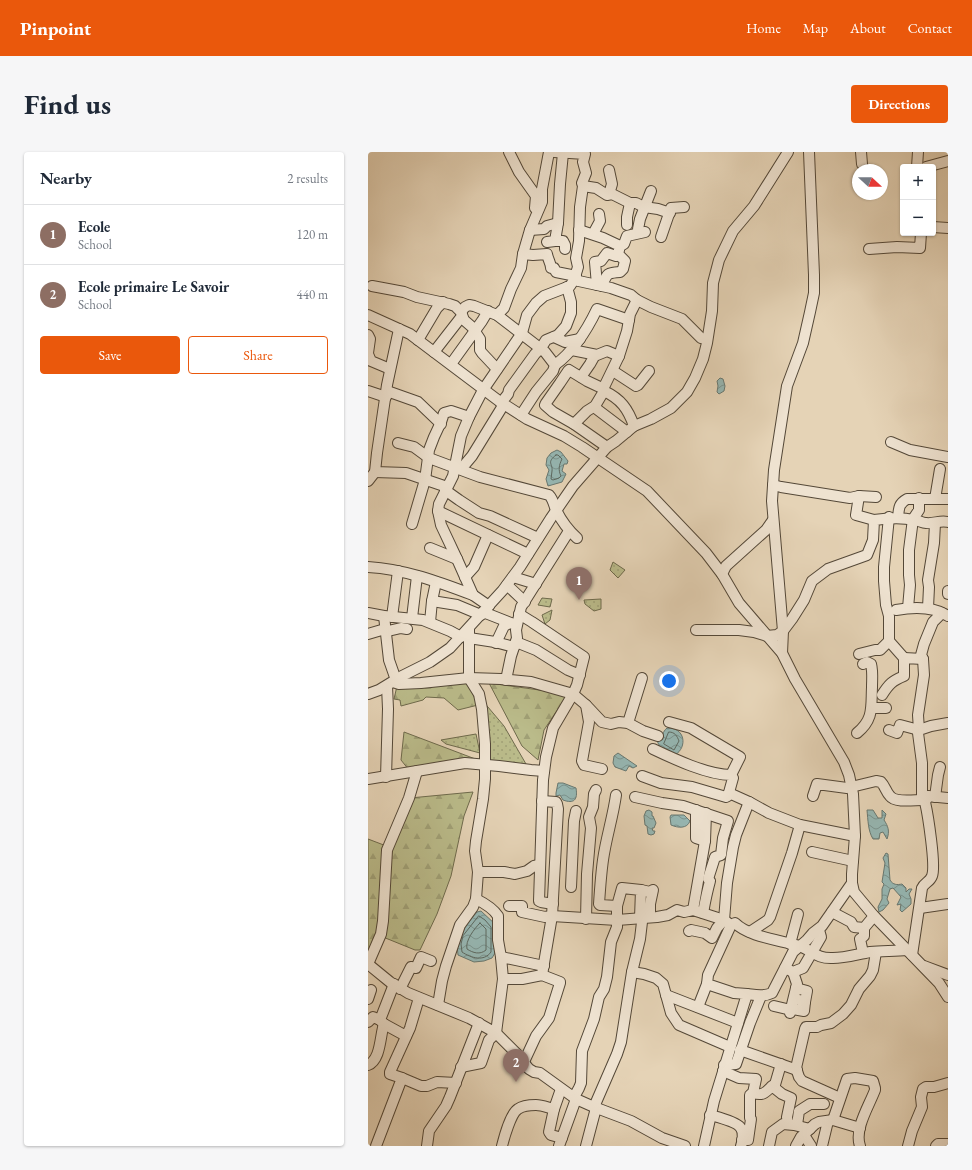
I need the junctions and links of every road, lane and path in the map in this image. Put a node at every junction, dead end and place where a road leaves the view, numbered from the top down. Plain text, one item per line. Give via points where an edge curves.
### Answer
1 (509, 152) edge
2 (549, 152) edge
3 (558, 152) edge
4 (788, 152) edge
5 (809, 152) edge
6 (861, 152) edge
7 (918, 152) edge
8 (948, 161) edge
9 (862, 164) dead end
10 (917, 164) edge
11 (936, 164) edge
12 (609, 170) dead end
13 (544, 180) junction
14 (560, 180) junction
15 (583, 186) junction
16 (651, 191) dead end
17 (609, 194) junction
18 (630, 204) junction
19 (644, 207) junction
20 (684, 207) dead end
21 (670, 213) junction
22 (599, 214) dead end
23 (535, 218) junction
24 (558, 223) junction
25 (628, 225) dead end
26 (936, 227) edge
27 (948, 228) edge
28 (530, 230) junction
29 (579, 230) junction
30 (593, 234) junction
31 (921, 236) edge
32 (661, 237) dead end
33 (564, 249) dead end
34 (869, 249) dead end
35 (619, 251) junction
36 (523, 254) junction
37 (575, 278) junction
38 (599, 285) junction
39 (372, 286) dead end
40 (566, 288) junction
41 (637, 300) junction
42 (443, 302) junction
43 (493, 313) junction
44 (462, 314) junction
45 (368, 318) edge
46 (629, 320) junction
47 (399, 329) junction
48 (475, 331) junction
49 (522, 333) junction
50 (368, 335) edge
51 (554, 337) junction
52 (580, 339) junction
53 (707, 339) junction
54 (418, 340) junction
55 (541, 348) junction
56 (572, 350) junction
57 (434, 352) junction
58 (619, 356) junction
59 (369, 359) edge
60 (592, 359) junction
61 (451, 364) junction
62 (555, 365) junction
63 (390, 369) junction
64 (497, 369) junction
65 (613, 371) junction
66 (649, 371) dead end
67 (577, 375) junction
68 (483, 390) junction
69 (604, 390) junction
70 (368, 391) edge
71 (386, 394) junction
72 (503, 404) junction
73 (594, 407) junction
74 (521, 415) junction
75 (469, 417) junction
76 (441, 424) junction
77 (574, 424) junction
78 (630, 429) junction
79 (891, 442) dead end
80 (398, 443) dead end
81 (607, 447) junction
82 (598, 457) junction
83 (948, 457) edge
84 (372, 458) edge
85 (429, 458) junction
86 (458, 468) junction
87 (940, 469) dead end
88 (375, 472) junction
89 (424, 480) junction
90 (948, 480) edge
91 (368, 481) edge
92 (773, 485) junction
93 (937, 486) junction
94 (446, 488) junction
95 (859, 496) junction
96 (876, 497) dead end
97 (919, 498) junction
98 (935, 499) junction
99 (948, 499) edge
100 (556, 510) junction
101 (438, 511) junction
102 (893, 518) junction
103 (942, 519) edge
104 (773, 520) junction
105 (874, 520) junction
106 (914, 520) junction
107 (412, 524) dead end
108 (569, 531) junction
109 (488, 535) junction
110 (538, 538) junction
111 (577, 538) dead end
112 (430, 548) dead end
113 (528, 554) junction
114 (457, 559) junction
115 (368, 567) edge
116 (398, 571) junction
117 (722, 574) junction
118 (418, 576) junction
119 (465, 577) junction
120 (510, 581) junction
121 (436, 582) junction
122 (536, 584) junction
123 (472, 595) junction
124 (432, 601) junction
125 (525, 602) junction
126 (908, 608) junction
127 (928, 608) junction
128 (896, 610) dead end
129 (485, 611) junction
130 (368, 613) edge
131 (519, 614) junction
132 (945, 615) edge
133 (388, 616) junction
134 (412, 618) junction
135 (430, 622) junction
136 (513, 624) junction
137 (385, 629) junction
138 (407, 629) dead end
139 (696, 630) dead end
140 (783, 631) junction
141 (368, 634) edge
142 (466, 634) junction
143 (767, 636) junction
144 (889, 641) junction
145 (496, 643) junction
146 (515, 645) junction
147 (782, 653) junction
148 (859, 654) dead end
149 (904, 658) junction
150 (923, 659) junction
151 (863, 664) dead end
152 (580, 675) junction
153 (469, 678) junction
154 (642, 678) dead end
155 (506, 680) junction
156 (392, 682) junction
157 (368, 694) edge
158 (573, 694) junction
159 (882, 695) dead end
160 (586, 705) junction
161 (872, 708) junction
162 (886, 708) dead end
163 (669, 722) dead end
164 (628, 723) junction
165 (948, 723) edge
166 (889, 730) dead end
167 (920, 730) junction
168 (856, 733) dead end
169 (658, 736) dead end
170 (653, 749) dead end
171 (484, 765) junction
172 (940, 767) dead end
173 (602, 769) dead end
174 (544, 771) junction
175 (418, 772) junction
176 (731, 775) junction
177 (386, 776) junction
178 (642, 776) dead end
179 (368, 779) edge
180 (852, 786) junction
181 (596, 790) dead end
182 (728, 793) junction
183 (616, 795) dead end
184 (635, 796) dead end
185 (813, 796) dead end
186 (928, 798) junction
187 (948, 798) edge
188 (542, 802) junction
189 (749, 802) junction
190 (696, 810) junction
191 (576, 811) dead end
192 (706, 814) junction
193 (800, 825) junction
194 (855, 836) junction
195 (705, 841) junction
196 (812, 852) dead end
197 (853, 861) junction
198 (539, 865) junction
199 (478, 872) junction
200 (555, 874) junction
201 (572, 874) junction
202 (587, 874) junction
203 (601, 874) junction
204 (852, 883) junction
205 (571, 887) dead end
206 (586, 893) junction
207 (600, 894) junction
208 (476, 899) junction
209 (553, 904) junction
210 (948, 904) edge
211 (509, 906) dead end
212 (617, 906) junction
213 (920, 908) junction
214 (698, 912) junction
215 (832, 912) junction
216 (798, 914) dead end
217 (552, 916) junction
218 (874, 916) junction
219 (586, 918) junction
220 (645, 918) junction
221 (617, 920) junction
222 (728, 922) junction
223 (864, 928) junction
224 (819, 930) junction
225 (689, 931) dead end
226 (750, 932) junction
227 (795, 945) junction
228 (811, 952) junction
229 (876, 952) junction
230 (863, 953) junction
231 (910, 953) junction
232 (501, 957) junction
233 (431, 961) dead end
234 (368, 964) edge
235 (922, 965) junction
236 (789, 970) junction
237 (543, 971) junction
238 (632, 972) junction
239 (948, 975) edge
240 (503, 979) junction
241 (707, 984) junction
242 (397, 986) junction
243 (796, 988) junction
244 (747, 994) junction
245 (666, 995) junction
246 (762, 996) junction
247 (948, 997) edge
248 (419, 998) junction
249 (794, 1000) junction
250 (805, 1002) junction
251 (438, 1005) junction
252 (774, 1006) dead end
253 (698, 1007) junction
254 (791, 1012) junction
255 (375, 1020) edge
256 (479, 1023) junction
257 (738, 1023) junction
258 (496, 1033) junction
259 (406, 1036) junction
260 (730, 1047) junction
261 (740, 1050) junction
262 (524, 1064) junction
263 (781, 1064) junction
264 (368, 1065) edge
265 (461, 1066) junction
266 (724, 1068) junction
267 (797, 1070) junction
268 (402, 1078) junction
269 (456, 1083) junction
270 (948, 1083) edge
271 (774, 1088) junction
272 (561, 1089) junction
273 (753, 1093) junction
274 (575, 1098) junction
275 (840, 1098) junction
276 (824, 1104) dead end
277 (595, 1107) junction
278 (554, 1109) junction
279 (710, 1116) junction
280 (831, 1121) junction
281 (793, 1125) junction
282 (860, 1128) junction
283 (807, 1132) junction
284 (560, 1142) edge
285 (741, 1143) edge
286 (948, 1144) edge
287 (376, 1146) edge
288 (427, 1146) edge
289 (502, 1146) edge
290 (586, 1146) edge
291 (685, 1146) edge
292 (704, 1146) edge
293 (768, 1146) edge
294 (796, 1146) edge
295 (811, 1146) edge
296 (822, 1146) edge
297 (860, 1146) edge
298 (908, 1146) edge
299 (936, 1146) edge

1 - 23 street via 536,196
2 - 13 street
3 - 14 street
3 - 15 street via 585,154 586,173
4 - 53 street via 754,206 733,231 719,260 713,283
5 - 92 street via 814,293 804,343 787,386
6 - 9 street
7 - 10 street
8 - 11 street
12 - 17 street via 612,184
13 - 14 street
13 - 23 street via 542,202
14 - 24 street
15 - 17 street
15 - 29 street
16 - 19 street
17 - 18 street
18 - 19 street via 636,203
18 - 25 street
19 - 21 street
19 - 35 street via 640,219 641,231 627,236
20 - 21 street via 671,208
21 - 32 street
22 - 30 street via 600,222
23 - 28 street
24 - 28 street via 544,229
24 - 33 street via 551,241 563,241
26 - 27 street
28 - 36 street
29 - 30 street
29 - 37 street via 576,258 578,267
30 - 35 street via 610,241
31 - 34 street via 920,248
35 - 38 street via 625,261 623,269 610,273
35 - 38 street via 616,256 607,253 601,261 596,262 595,270
36 - 37 street via 547,254 556,272
36 - 43 street via 521,268 504,308
37 - 38 street
37 - 40 street via 573,284
38 - 41 street
39 - 42 street
40 - 49 street via 544,296 536,303 527,315
40 - 51 street via 571,302 571,313 566,326
41 - 46 street
41 - 53 street via 682,319 701,338
42 - 44 street via 455,306
42 - 54 street
43 - 44 street via 468,305
43 - 48 street
43 - 49 street
44 - 48 street
44 - 57 street
45 - 47 street
46 - 52 street via 597,310
46 - 58 street
47 - 54 street
47 - 63 street
48 - 61 street
48 - 64 street via 480,339 482,354
49 - 55 street
49 - 64 street
50 - 59 street
51 - 52 street via 565,342
51 - 55 street via 546,340
52 - 56 street
53 - 78 street via 703,359 687,392 671,408
54 - 57 street
55 - 62 street
55 - 72 street
56 - 60 street
56 - 62 street
57 - 61 street
58 - 60 street via 607,351
58 - 65 street
59 - 63 street
60 - 67 street via 580,364
61 - 68 street
62 - 74 street
63 - 71 street
64 - 68 street
65 - 66 street via 636,386
65 - 69 street
67 - 69 street
67 - 77 street via 568,371 545,404 553,412
68 - 72 street
68 - 75 street
69 - 73 street
69 - 78 street via 619,400 630,415
70 - 71 street
71 - 76 street via 418,402
71 - 84 street
72 - 74 street
72 - 86 street via 472,456
73 - 77 street via 586,411
73 - 78 street
74 - 82 street via 564,436
75 - 76 street via 450,411 444,413
75 - 86 street via 461,436
76 - 85 street via 434,437
77 - 81 street
78 - 81 street
79 - 83 street via 910,450
80 - 85 street via 414,447
81 - 82 street
82 - 100 street
82 - 117 street via 647,491 706,553
84 - 88 street
85 - 86 street
85 - 89 street
86 - 94 street
86 - 100 street via 480,477 549,495
87 - 93 street
88 - 89 street via 406,473
88 - 91 street
89 - 94 street
89 - 107 street
90 - 93 street via 940,481
92 - 95 street via 850,498
92 - 104 street
93 - 98 street
94 - 101 street
94 - 110 street via 479,513
95 - 96 street
95 - 105 street via 856,514
97 - 98 street
97 - 102 street via 902,502
97 - 106 street via 919,510
98 - 99 street
100 - 108 street
100 - 110 street
101 - 109 street
101 - 114 street via 441,526
102 - 105 street
102 - 106 street
102 - 144 street via 886,552 884,581 889,616
103 - 106 street via 926,523
103 - 127 street via 934,543 928,580
104 - 117 street via 766,530 726,566
104 - 140 street
105 - 140 street via 873,540 867,555 828,569 812,581 804,600
106 - 126 street via 909,550
108 - 111 street
108 - 122 street
109 - 113 street
109 - 119 street via 474,567
110 - 113 street
112 - 114 street
113 - 120 street
114 - 119 street
115 - 116 street
116 - 118 street
116 - 133 street
117 - 143 street via 739,603
118 - 121 street
118 - 134 street
119 - 123 street
120 - 122 street
120 - 125 street
120 - 129 street
121 - 123 street
121 - 124 street
122 - 125 street
123 - 129 street
124 - 129 street
124 - 135 street
125 - 131 street
126 - 127 street
126 - 128 street
127 - 132 street
129 - 136 street
129 - 142 street
130 - 133 street
131 - 136 street
131 - 152 street via 584,657
132 - 150 street via 932,622 921,655
133 - 134 street
133 - 137 street
134 - 135 street
135 - 142 street
136 - 145 street via 504,626
136 - 146 street via 517,638
137 - 138 street
137 - 141 street
137 - 156 street
139 - 143 street via 754,632
140 - 143 street via 774,636
140 - 147 street
142 - 145 street
142 - 153 street
142 - 156 street via 440,656
143 - 147 street
144 - 148 street via 880,650
144 - 149 street
145 - 146 street
146 - 152 street via 536,650
146 - 155 street
147 - 180 street via 844,762
149 - 150 street
149 - 159 street via 904,676 890,683
150 - 167 street via 924,675 918,715
151 - 161 street via 871,664
152 - 158 street
153 - 155 street
153 - 156 street via 421,683
153 - 171 street via 479,694 482,709
154 - 164 street
155 - 158 street via 530,682
156 - 157 street
156 - 177 street via 388,709
158 - 160 street
158 - 174 street via 553,728
160 - 164 street via 602,722
160 - 173 street via 589,722 582,761 584,765
161 - 162 street
161 - 168 street via 869,718
163 - 176 street via 696,731 740,757
164 - 169 street
165 - 167 street
166 - 167 street via 897,732 900,725
167 - 186 street via 918,736
170 - 176 street via 702,769
171 - 174 street
171 - 175 street via 460,763
171 - 199 street via 483,799 476,841
172 - 186 street
174 - 188 street
175 - 177 street
175 - 234 street via 387,850 381,934
176 - 182 street via 733,778
177 - 179 street
178 - 182 street via 661,783 692,787 726,797
180 - 185 street via 837,787 817,782
180 - 186 street via 876,781 881,782 895,800
180 - 194 street
181 - 202 street via 589,817 591,828
182 - 189 street
183 - 203 street
184 - 190 street
186 - 187 street
186 - 213 street via 925,802 932,850 932,875 923,886
188 - 198 street
188 - 200 street via 557,804
189 - 193 street
189 - 222 street via 733,847 727,884
190 - 192 street
190 - 195 street via 696,838
191 - 201 street
192 - 195 street
192 - 214 street via 728,821 721,855 715,857 708,879 710,881 706,899
193 - 194 street
193 - 226 street via 770,917
194 - 197 street
195 - 214 street
196 - 197 street
197 - 204 street
198 - 199 street via 515,874
198 - 209 street via 538,901
199 - 208 street
200 - 201 street
200 - 209 street
201 - 202 street
201 - 205 street
202 - 203 street
202 - 206 street
203 - 207 street
204 - 215 street
204 - 218 street via 854,892
206 - 207 street
206 - 219 street
207 - 212 street via 600,905
208 - 232 street via 486,904 498,916
208 - 251 street via 460,925 446,966
209 - 217 street
210 - 213 street
211 - 217 street via 522,906 522,912 538,916
212 - 220 street via 622,888 641,890
212 - 221 street
213 - 231 street
214 - 220 street via 677,910
214 - 222 street
215 - 223 street via 851,922 854,927
215 - 224 street
216 - 227 street
217 - 219 street
217 - 237 street
218 - 223 street
218 - 231 street
219 - 221 street
220 - 221 street
220 - 238 street
221 - 274 street via 611,942 607,977 582,1051 581,1083
222 - 225 street via 717,928 712,938 706,933
222 - 226 street
222 - 241 street
223 - 230 street via 864,936 860,939
224 - 227 street
224 - 228 street via 821,937
226 - 227 street
227 - 228 street
227 - 236 street
228 - 230 street via 833,958
228 - 236 street via 803,968
229 - 230 street
229 - 231 street
229 - 267 street via 870,976 843,1014 831,1024 806,1027
231 - 235 street
232 - 237 street
232 - 240 street
233 - 242 street via 421,957 416,968 411,967 406,980
234 - 242 street
235 - 239 street
235 - 247 street via 940,983
236 - 243 street via 797,984
236 - 246 street via 772,993
237 - 240 street via 522,979
237 - 262 street via 560,983 549,1018 536,1036
238 - 245 street via 656,978 663,984
238 - 277 street via 620,1048
240 - 258 street
241 - 244 street via 734,993
241 - 253 street
242 - 248 street
242 - 255 street
243 - 249 street
243 - 250 street via 807,991
244 - 246 street
244 - 257 street
245 - 253 street
245 - 260 street via 671,1013 679,1025
246 - 261 street
248 - 251 street
248 - 259 street
249 - 250 street
249 - 254 street
250 - 254 street via 804,1011 793,1009
251 - 256 street
252 - 254 street
253 - 257 street
255 - 259 street
255 - 264 street via 382,1030 379,1049 373,1062
256 - 258 street
256 - 265 street
257 - 260 street
258 - 262 street
258 - 265 street via 489,1040 481,1063
259 - 268 street via 390,1073
260 - 266 street
261 - 263 street
261 - 266 street via 736,1064
262 - 272 street
263 - 267 street
263 - 271 street
265 - 269 street
266 - 273 street via 739,1080 756,1079
266 - 279 street
267 - 275 street via 802,1081
268 - 269 street via 421,1086 437,1082
268 - 287 street
269 - 288 street via 446,1106 429,1131
270 - 298 street via 923,1089 922,1107
271 - 273 street via 772,1086 759,1095
271 - 281 street via 791,1098 787,1117
272 - 274 street
272 - 278 street
273 - 285 street via 750,1095 752,1119 748,1140
274 - 277 street
274 - 284 street
275 - 280 street
275 - 282 street via 848,1078 874,1082 875,1090
276 - 281 street via 810,1104 800,1111
277 - 290 street
277 - 291 street
278 - 284 street via 549,1132
278 - 289 street via 537,1105 516,1110 507,1127
279 - 285 street via 735,1123 740,1127
279 - 292 street
280 - 282 street
280 - 283 street via 819,1122
280 - 296 street
281 - 283 street
281 - 293 street via 783,1124 773,1132
282 - 297 street
283 - 294 street
283 - 295 street
286 - 299 street

